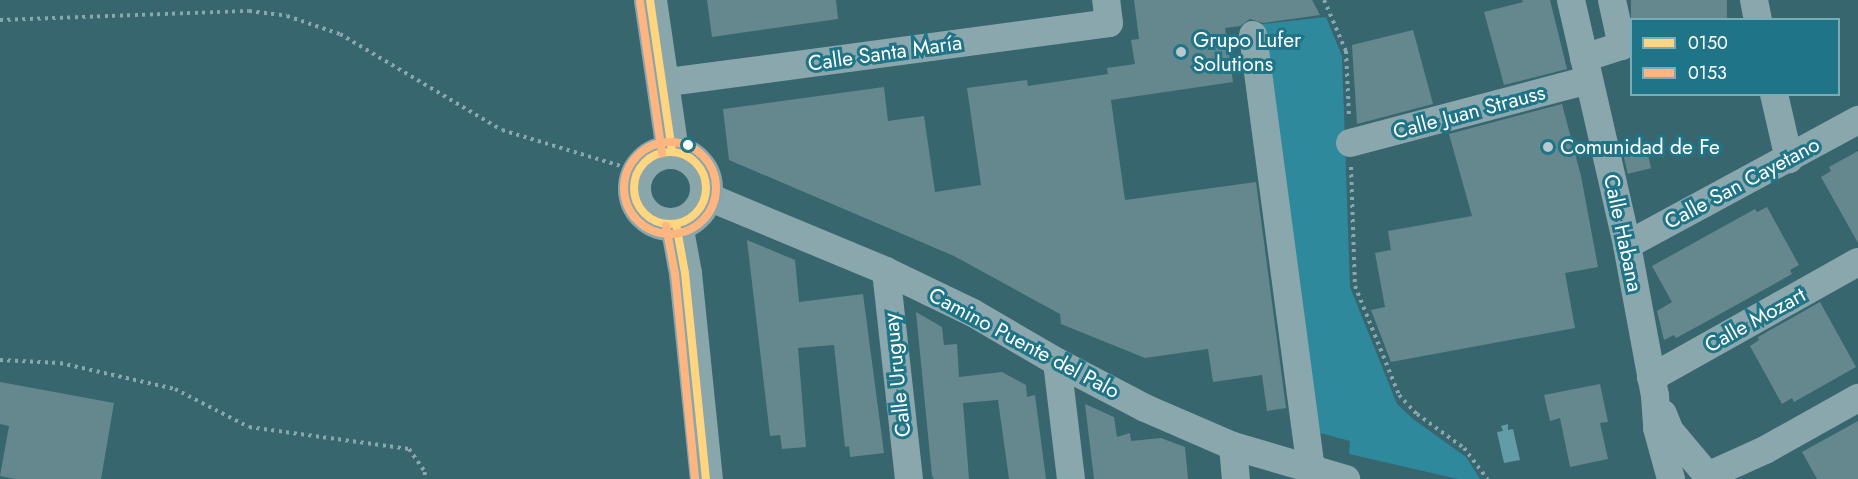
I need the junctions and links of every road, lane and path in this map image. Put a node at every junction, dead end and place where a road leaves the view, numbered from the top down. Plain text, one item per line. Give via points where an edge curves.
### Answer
1 (650, 0) edge
2 (1324, 0) edge
3 (1571, 0) edge
4 (1612, 0) edge
5 (1754, 0) edge
6 (1108, 11) edge
7 (1758, 18) edge
8 (0, 20) edge
9 (1253, 35) dead end
10 (1587, 69) junction
11 (661, 83) junction
12 (1774, 96) edge
13 (1858, 120) edge
14 (1350, 143) junction
15 (672, 151) junction
16 (1789, 159) junction
17 (638, 171) junction
18 (706, 196) junction
19 (676, 224) junction
20 (1626, 244) junction
21 (1858, 262) edge
22 (886, 270) junction
23 (0, 360) edge
24 (1058, 362) junction
25 (1653, 387) junction
26 (1858, 398) edge
27 (1233, 446) junction
28 (1311, 470) junction
29 (1705, 475) edge
30 (424, 479) edge
31 (706, 479) edge
32 (909, 479) edge
33 (1071, 479) edge
34 (1236, 479) edge
35 (1346, 479) edge
36 (1486, 479) edge
37 (1671, 479) edge

1 - 11 main road
2 - 14 path via 1346,51
3 - 10 street, Calle Habana
4 - 10 street, Calle Juan Strauss via 1622,46
5 - 7 street
6 - 11 street, Calle Santa María
8 - 17 path via 249,11 287,16 340,34 502,130
9 - 28 street
10 - 14 street, Calle Juan Strauss
10 - 20 street, Calle Habana
11 - 15 main road
12 - 16 street
13 - 16 street, Calle San Cayetano
14 - 36 path via 1355,286 1399,395 1417,414 1464,448
15 - 17 main road via 651,157
15 - 18 main road via 690,157 704,175
16 - 20 street, Calle San Cayetano
17 - 19 main road via 634,196 643,213 661,223
18 - 19 main road via 696,213
18 - 22 street, Camino Puente del Palo
19 - 31 main road via 685,273
20 - 25 street, Calle Habana
21 - 25 street, Calle Mozart
22 - 24 street, Camino Puente del Palo via 973,313
22 - 32 street, Calle Uruguay
23 - 30 path via 60,363 176,389 249,427 409,449 425,472
24 - 27 street, Camino Puente del Palo via 1145,408
24 - 33 street
25 - 29 street, Calle Habana via 1670,431
25 - 37 street, Calle Habana via 1657,428
26 - 29 street via 1765,450
27 - 28 street, Camino Puente del Palo
27 - 34 street
28 - 35 street, Camino Puente del Palo

